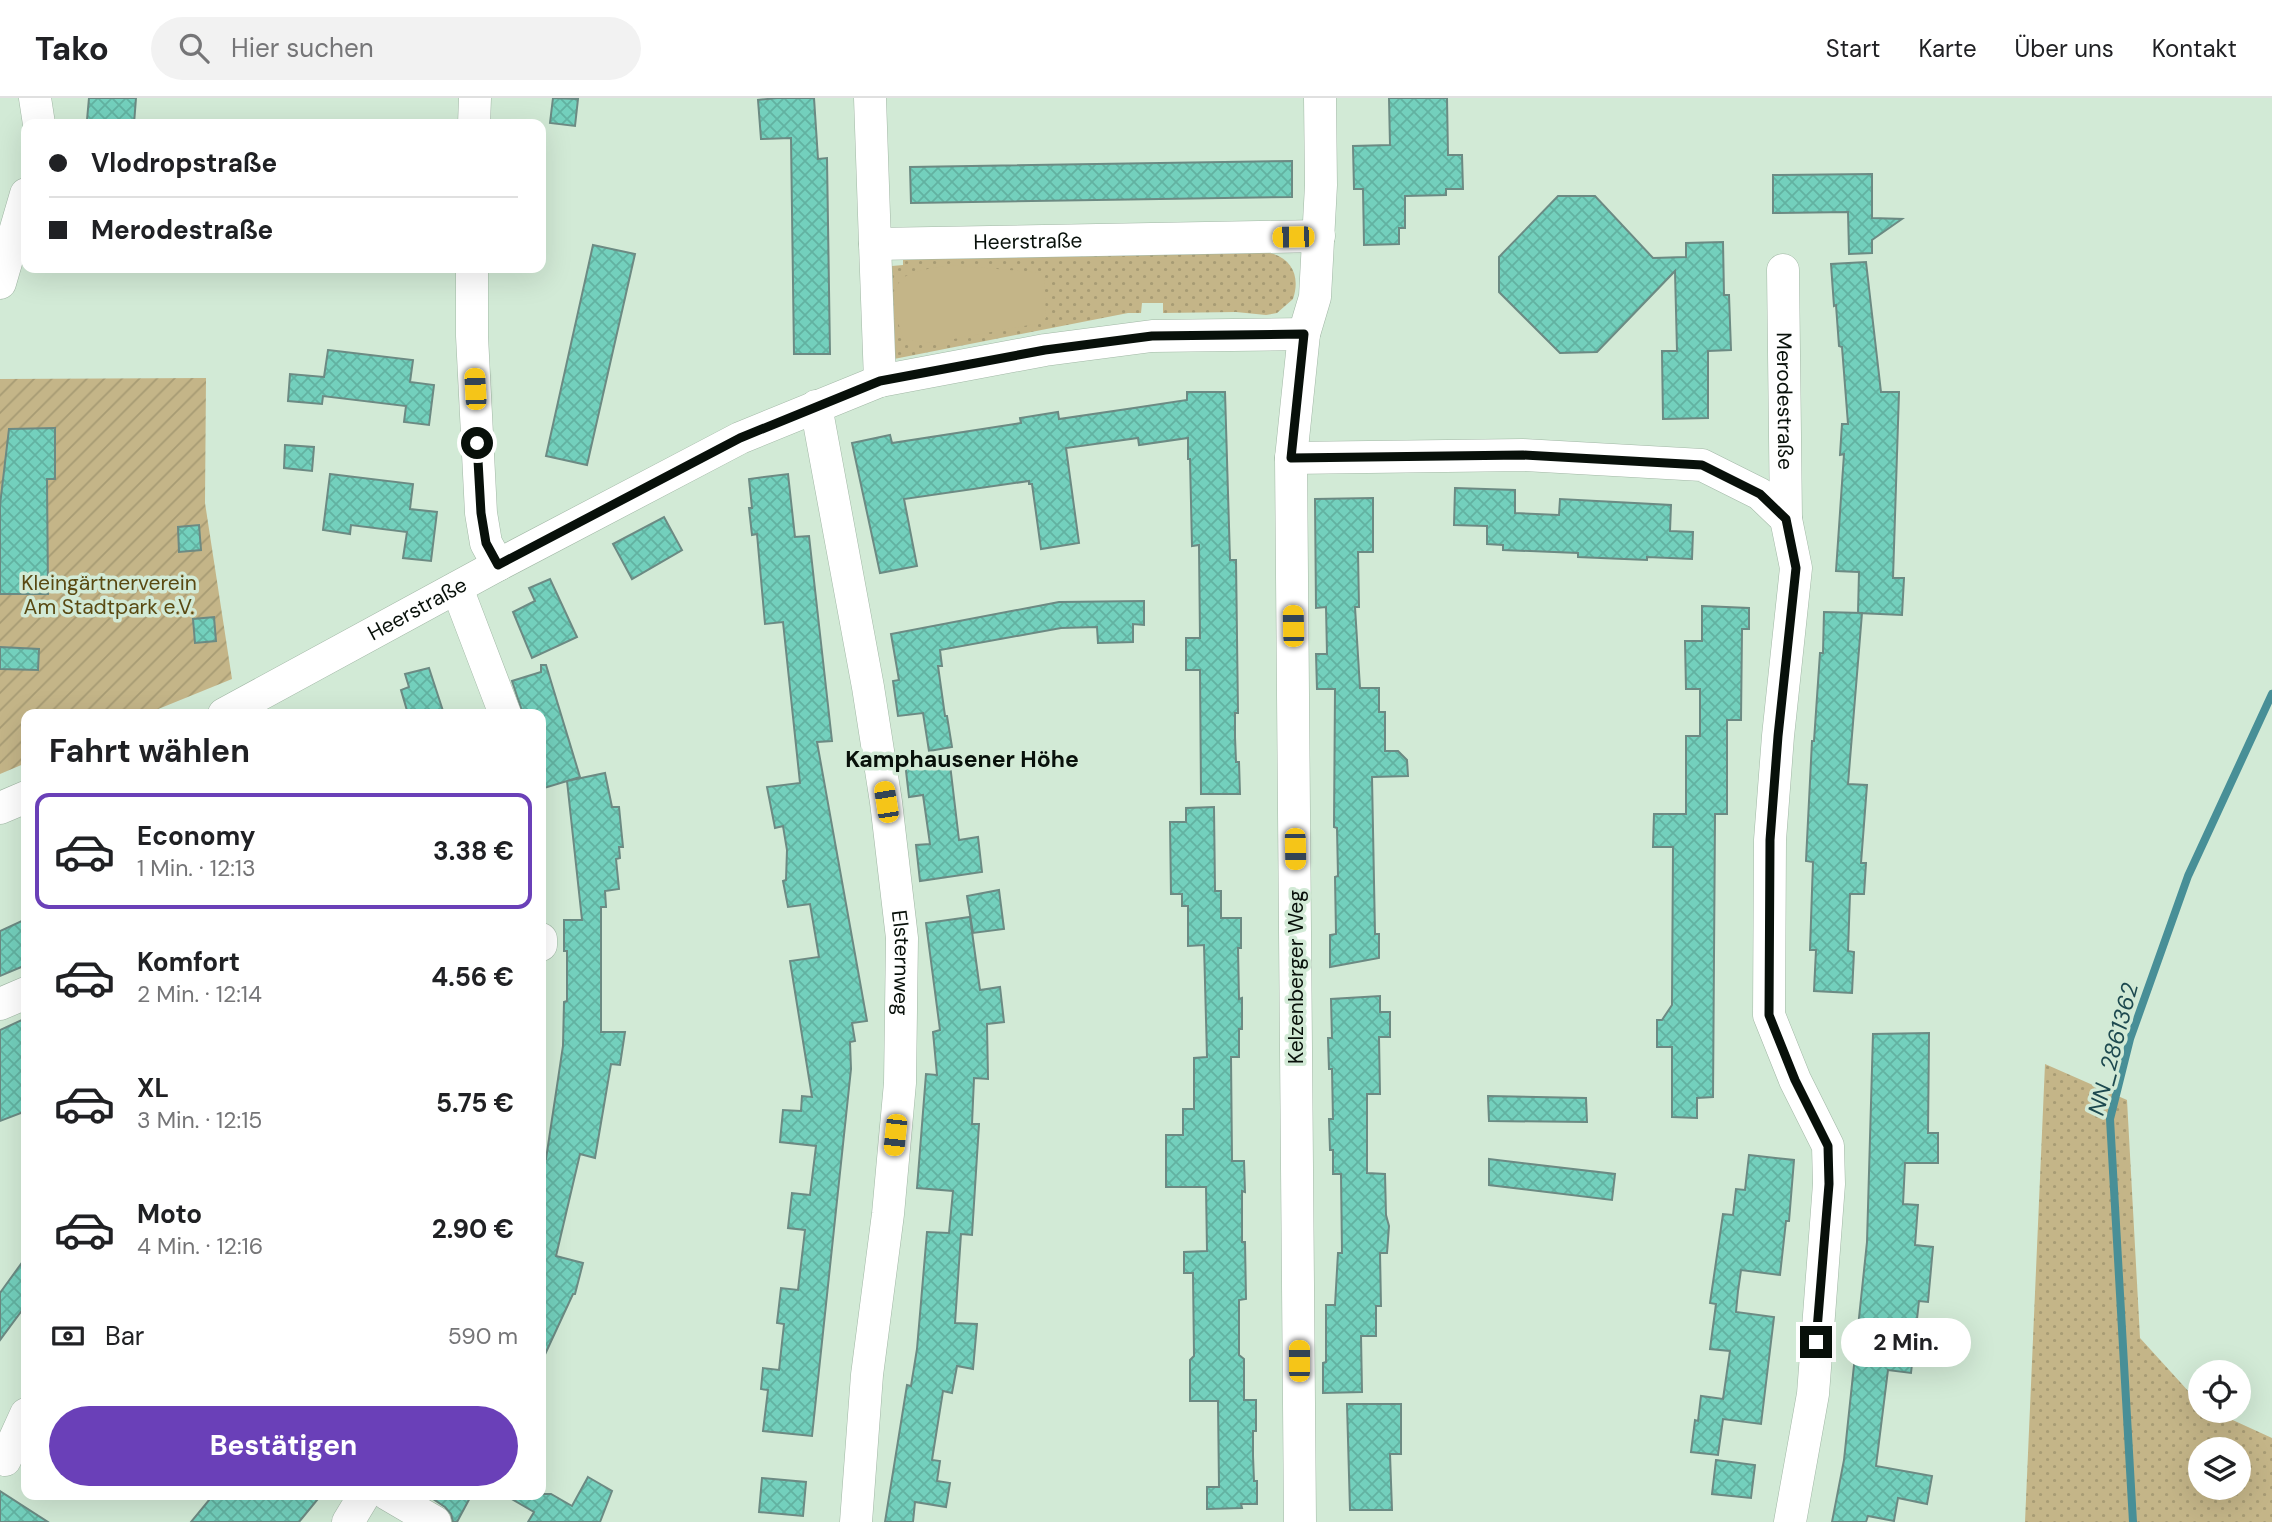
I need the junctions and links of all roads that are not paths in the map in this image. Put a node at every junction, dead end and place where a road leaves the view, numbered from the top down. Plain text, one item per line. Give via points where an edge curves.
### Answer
1 (36, 98) edge
2 (475, 98) edge
3 (870, 98) edge
4 (1320, 98) edge
5 (38, 119) edge
6 (474, 119) edge
7 (21, 211) edge
8 (1319, 236) junction
9 (875, 244) junction
10 (1783, 270) dead end
11 (472, 273) edge
12 (0, 283) edge
13 (1304, 334) junction
14 (880, 381) junction
15 (816, 406) junction
16 (1291, 458) junction
17 (1786, 519) junction
18 (498, 565) junction
19 (457, 589) junction
20 (232, 709) edge
21 (503, 709) edge
22 (21, 799) edge
23 (0, 808) edge
24 (21, 995) edge
25 (0, 1004) edge
26 (21, 1425) edge
27 (5, 1460) dead end
28 (361, 1500) edge
29 (397, 1500) edge
30 (348, 1522) edge
31 (435, 1522) edge
32 (856, 1522) edge
33 (1300, 1522) edge
34 (1790, 1522) edge

1 - 5 street
2 - 6 street
3 - 9 street
4 - 8 street, Kelzenberger Weg
7 - 12 street
8 - 9 street, Heerstraße
8 - 13 street, Kelzenberger Weg via 1315,297
9 - 14 street
10 - 17 street, Merodestraße
11 - 18 street via 481,513 486,543
13 - 14 street, Heerstraße via 1152,336 1045,350
13 - 16 street, Kelzenberger Weg
14 - 15 street, Heerstraße
15 - 18 street, Heerstraße via 740,438
15 - 32 street, Elsternweg via 872,713 902,938 900,1083 867,1375
16 - 17 street via 1523,455 1702,465 1760,494
16 - 33 street, Kelzenberger Weg
17 - 34 street, Merodestraße via 1796,568 1770,840 1769,1015 1828,1146 1829,1184 1813,1394
18 - 19 street, Heerstraße
19 - 20 street, Heerstraße
19 - 21 street
22 - 23 street
24 - 25 street
26 - 27 street
28 - 30 street
29 - 31 street

